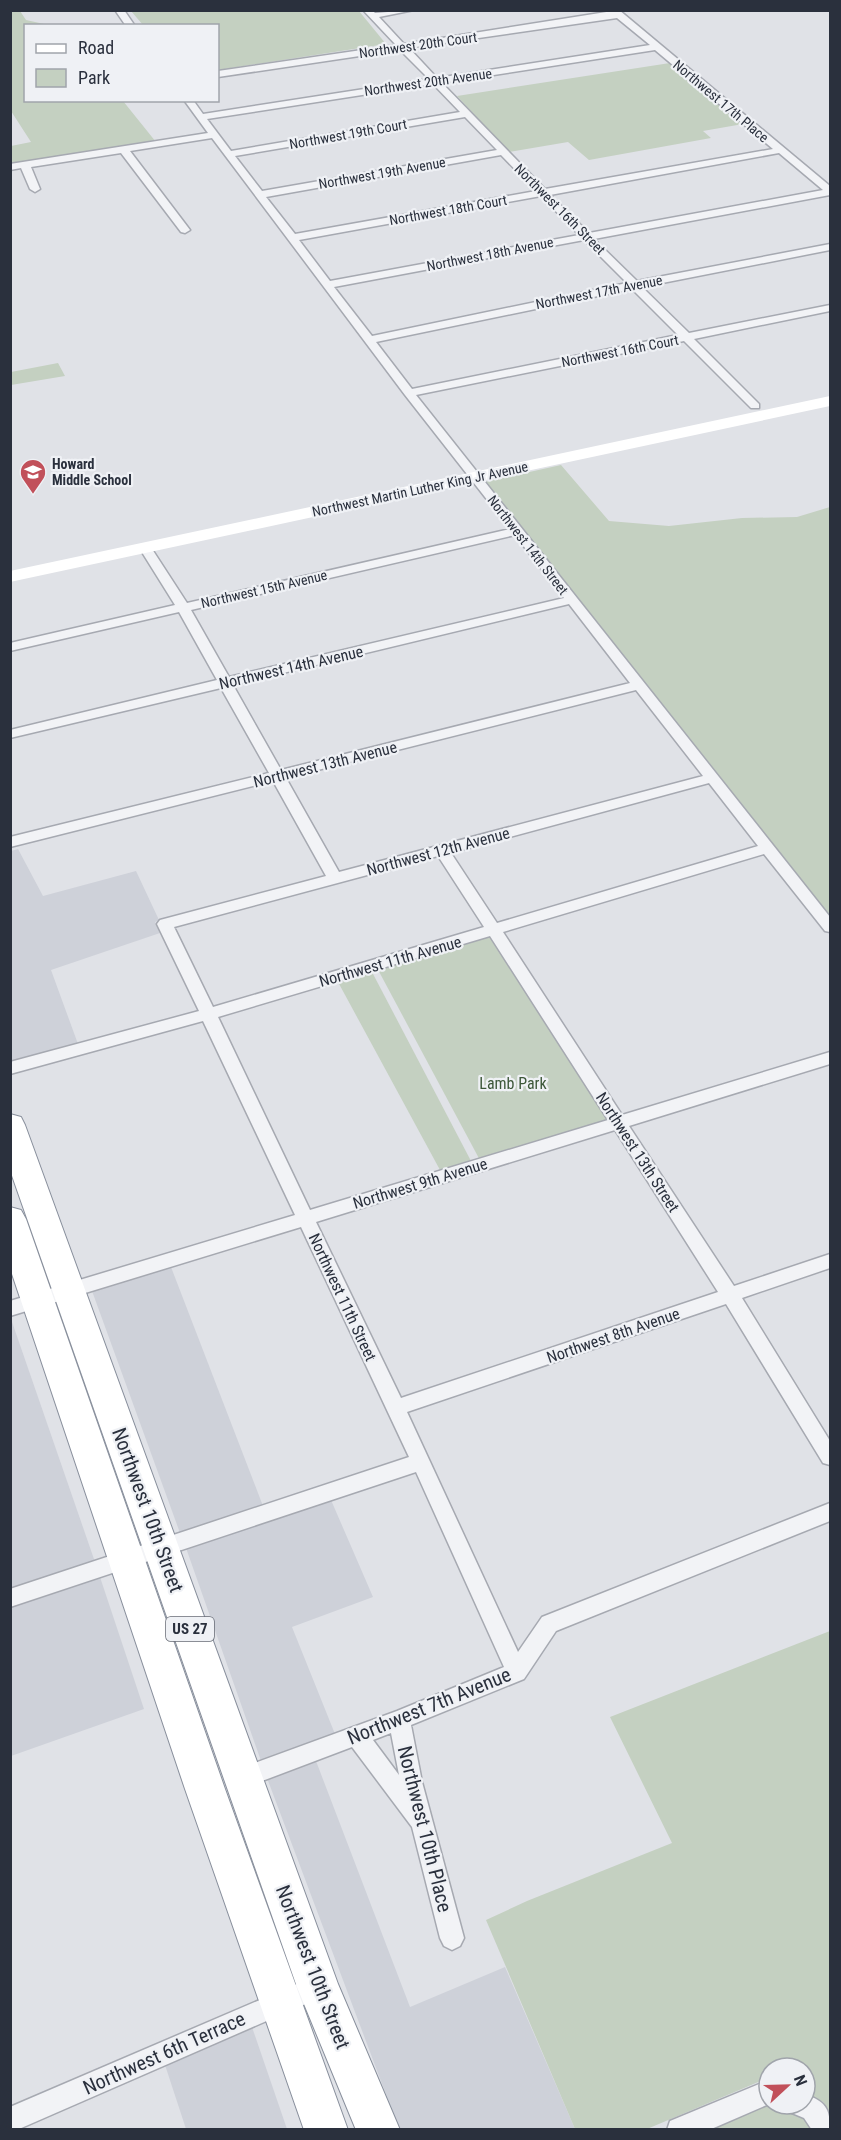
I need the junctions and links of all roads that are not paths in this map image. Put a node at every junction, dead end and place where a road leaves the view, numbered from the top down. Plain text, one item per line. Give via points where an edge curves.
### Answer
1 (119, 10) edge
2 (410, 10) edge
3 (369, 13) edge
4 (616, 13) edge
5 (130, 24) edge
6 (656, 47) junction
7 (401, 48) junction
8 (219, 74) edge
9 (436, 80) junction
10 (190, 102) edge
11 (468, 114) junction
12 (201, 117) junction
13 (214, 135) junction
14 (123, 149) junction
15 (781, 150) junction
16 (504, 152) junction
17 (229, 154) junction
18 (25, 165) junction
19 (10, 167) edge
20 (35, 189) dead end
21 (831, 192) edge
22 (543, 193) junction
23 (260, 195) junction
24 (185, 230) dead end
25 (586, 237) junction
26 (292, 238) junction
27 (831, 247) edge
28 (327, 285) junction
29 (634, 285) junction
30 (831, 308) edge
31 (687, 337) junction
32 (369, 340) junction
33 (831, 391) edge
34 (409, 393) junction
35 (831, 401) edge
36 (755, 406) junction
37 (471, 472) junction
38 (517, 531) junction
39 (146, 549) junction
40 (10, 563) edge
41 (10, 577) edge
42 (571, 600) junction
43 (183, 607) junction
44 (10, 647) edge
45 (225, 682) junction
46 (639, 685) junction
47 (10, 734) edge
48 (278, 775) junction
49 (712, 778) junction
50 (10, 842) edge
51 (767, 848) junction
52 (442, 850) junction
53 (335, 878) junction
54 (165, 924) joint
55 (831, 927) edge
56 (493, 931) junction
57 (209, 1014) junction
58 (831, 1058) edge
59 (10, 1068) edge
60 (619, 1122) junction
61 (10, 1125) edge
62 (306, 1218) junction
63 (10, 1219) edge
64 (831, 1261) edge
65 (730, 1295) junction
66 (40, 1300) edge
67 (396, 1408) junction
68 (831, 1457) edge
69 (420, 1462) junction
70 (831, 1512) edge
71 (144, 1554) junction
72 (10, 1598) edge
73 (517, 1672) junction
74 (399, 1720) junction
75 (357, 1736) junction
76 (243, 1777) junction
77 (206, 1791) junction
78 (422, 1825) junction
79 (452, 1938) dead end
80 (318, 1987) junction
81 (279, 2003) junction
82 (757, 2096) edge
83 (817, 2115) edge
84 (10, 2120) edge
85 (326, 2130) edge
86 (378, 2130) edge
87 (679, 2130) edge
88 (826, 2130) edge

1 - 5 street
2 - 3 street
3 - 7 street, Northwest 16th Street
4 - 6 street, Northwest 17th Place
4 - 7 street, Northwest 20th Court
6 - 9 street, Northwest 20th Avenue
6 - 15 street, Northwest 17th Place
7 - 8 street, Northwest 20th Court
7 - 9 street, Northwest 16th Street
9 - 11 street, Northwest 16th Street
9 - 12 street, Northwest 20th Avenue
10 - 12 street, Northwest 14th Street
11 - 16 street, Northwest 16th Street
11 - 17 street, Northwest 19th Court
12 - 13 street, Northwest 14th Street
13 - 14 street
13 - 17 street, Northwest 14th Street
14 - 18 street
14 - 24 street
15 - 21 street, Northwest 17th Place
15 - 22 street, Northwest 18th Court
16 - 22 street, Northwest 16th Street
16 - 23 street, Northwest 19th Avenue
17 - 23 street, Northwest 14th Street
18 - 19 street
18 - 20 street
21 - 25 street, Northwest 18th Avenue
22 - 25 street, Northwest 16th Street
22 - 26 street, Northwest 18th Court
23 - 26 street, Northwest 14th Street
25 - 28 street, Northwest 18th Avenue
25 - 29 street, Northwest 16th Street
26 - 28 street, Northwest 14th Street
27 - 29 street, Northwest 17th Avenue
28 - 32 street, Northwest 14th Street
29 - 31 street, Northwest 16th Street
29 - 32 street, Northwest 17th Avenue
30 - 31 street, Northwest 16th Court
31 - 34 street, Northwest 16th Court
31 - 36 street, Northwest 16th Street
32 - 34 street, Northwest 14th Street
33 - 36 main road, Northwest Martin Luther King Jr Avenue
34 - 37 street, Northwest 14th Street
35 - 37 main road, Northwest Martin Luther King Jr Avenue
36 - 37 main road, Northwest Martin Luther King Jr Avenue
37 - 38 street, Northwest 14th Street
37 - 39 main road, Northwest Martin Luther King Jr Avenue
37 - 40 main road, Northwest Martin Luther King Jr Avenue
38 - 42 street, Northwest 14th Street
38 - 43 street, Northwest 15th Avenue
39 - 41 main road, Northwest Martin Luther King Jr Avenue
39 - 43 street
42 - 45 street, Northwest 14th Avenue
42 - 46 street, Northwest 14th Street
43 - 44 street, Northwest 15th Avenue
43 - 45 street
45 - 47 street, Northwest 14th Avenue
45 - 48 street
46 - 48 street, Northwest 13th Avenue
46 - 49 street, Northwest 14th Street
48 - 50 street, Northwest 13th Avenue
48 - 53 street
49 - 51 street, Northwest 14th Street
49 - 52 street, Northwest 12th Avenue
51 - 55 street, Northwest 14th Street
51 - 56 street, Northwest 11th Avenue
52 - 53 street, Northwest 12th Avenue
52 - 56 street, Northwest 13th Street
53 - 54 street, Northwest 12th Avenue
54 - 57 street, Northwest 11th Street
56 - 57 street, Northwest 11th Avenue
56 - 60 street, Northwest 13th Street
57 - 59 street, Northwest 11th Avenue
57 - 62 street, Northwest 11th Street
58 - 60 street, Northwest 9th Avenue
60 - 62 street, Northwest 9th Avenue
60 - 65 street, Northwest 13th Street
61 - 66 highway, Northwest 10th Street / US 27
62 - 66 street, Northwest 9th Avenue
62 - 67 street, Northwest 11th Street
63 - 66 highway, Northwest 10th Street / US 27
64 - 65 street, Northwest 8th Avenue
65 - 67 street, Northwest 8th Avenue
65 - 68 street, Northwest 13th Street
66 - 71 highway, Northwest 10th Street / US 27
67 - 69 street, Northwest 11th Street
69 - 71 street
69 - 73 street, Northwest 11th Street
70 - 73 street, Northwest 7th Avenue via 549,1623
71 - 72 street
71 - 76 highway, Northwest 10th Street / US 27
71 - 77 highway, Northwest 10th Street / US 27
73 - 74 street, Northwest 7th Avenue
74 - 75 street, Northwest 7th Avenue
74 - 78 street, Northwest 10th Place
75 - 76 street, Northwest 7th Avenue
75 - 78 street
76 - 77 street, Northwest 7th Avenue
76 - 80 highway, Northwest 10th Street / US 27
77 - 81 highway, Northwest 10th Street / US 27
78 - 79 street, Northwest 10th Place
80 - 81 street, Northwest 6th Terrace
80 - 86 highway, Northwest 10th Street / US 27
81 - 84 street, Northwest 6th Terrace
81 - 85 highway, Northwest 10th Street / US 27
82 - 87 street
83 - 88 street

